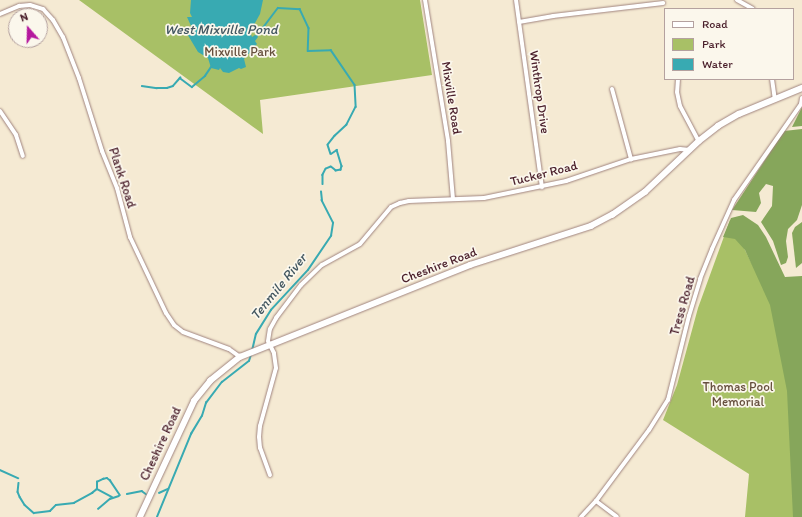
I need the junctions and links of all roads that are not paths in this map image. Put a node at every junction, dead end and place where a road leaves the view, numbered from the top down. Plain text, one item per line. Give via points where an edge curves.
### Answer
1 (425, 0) edge
2 (516, 0) edge
3 (737, 0) edge
4 (663, 4) dead end
5 (751, 8) edge
6 (0, 14) edge
7 (519, 22) junction
8 (678, 80) edge
9 (772, 80) edge
10 (612, 89) dead end
11 (801, 89) edge
12 (802, 97) edge
13 (775, 100) junction
14 (0, 111) edge
15 (699, 141) junction
16 (690, 150) junction
17 (23, 156) dead end
18 (630, 159) junction
19 (542, 186) junction
20 (453, 200) junction
21 (270, 344) junction
22 (240, 357) junction
23 (270, 475) dead end
24 (596, 501) junction
25 (140, 517) edge
26 (581, 517) edge
27 (617, 517) edge

1 - 20 street, Mixville Road via 448,141
2 - 7 street, Winthrop Drive
3 - 5 street
4 - 7 street
6 - 22 street, Plank Road via 19,6 30,5 43,10 53,20 63,37 79,78 102,151 117,188 130,237 166,313 174,325 183,332 229,349
7 - 19 street, Winthrop Drive
8 - 15 street via 680,106
9 - 13 street
10 - 18 street
11 - 12 street, Tress Road
11 - 13 main road, Cheshire Road
12 - 24 street, Tress Road via 800,104 734,200 712,249 689,316 668,400
13 - 15 main road, Cheshire Road via 739,114
14 - 17 street via 16,135
15 - 16 main road, Cheshire Road
16 - 18 street, Tucker Road via 680,149
16 - 21 main road, Cheshire Road via 646,192 591,226 470,265
18 - 19 street, Tucker Road via 566,181
19 - 20 street, Tucker Road via 484,198
20 - 21 street, Tucker Road via 400,203 391,207 360,244 322,265 301,285 276,318 268,337
21 - 22 main road, Cheshire Road
21 - 23 street via 276,368 259,437 260,448
22 - 25 main road, Cheshire Road via 210,381 194,401
24 - 26 street, Tress Road
24 - 27 street

